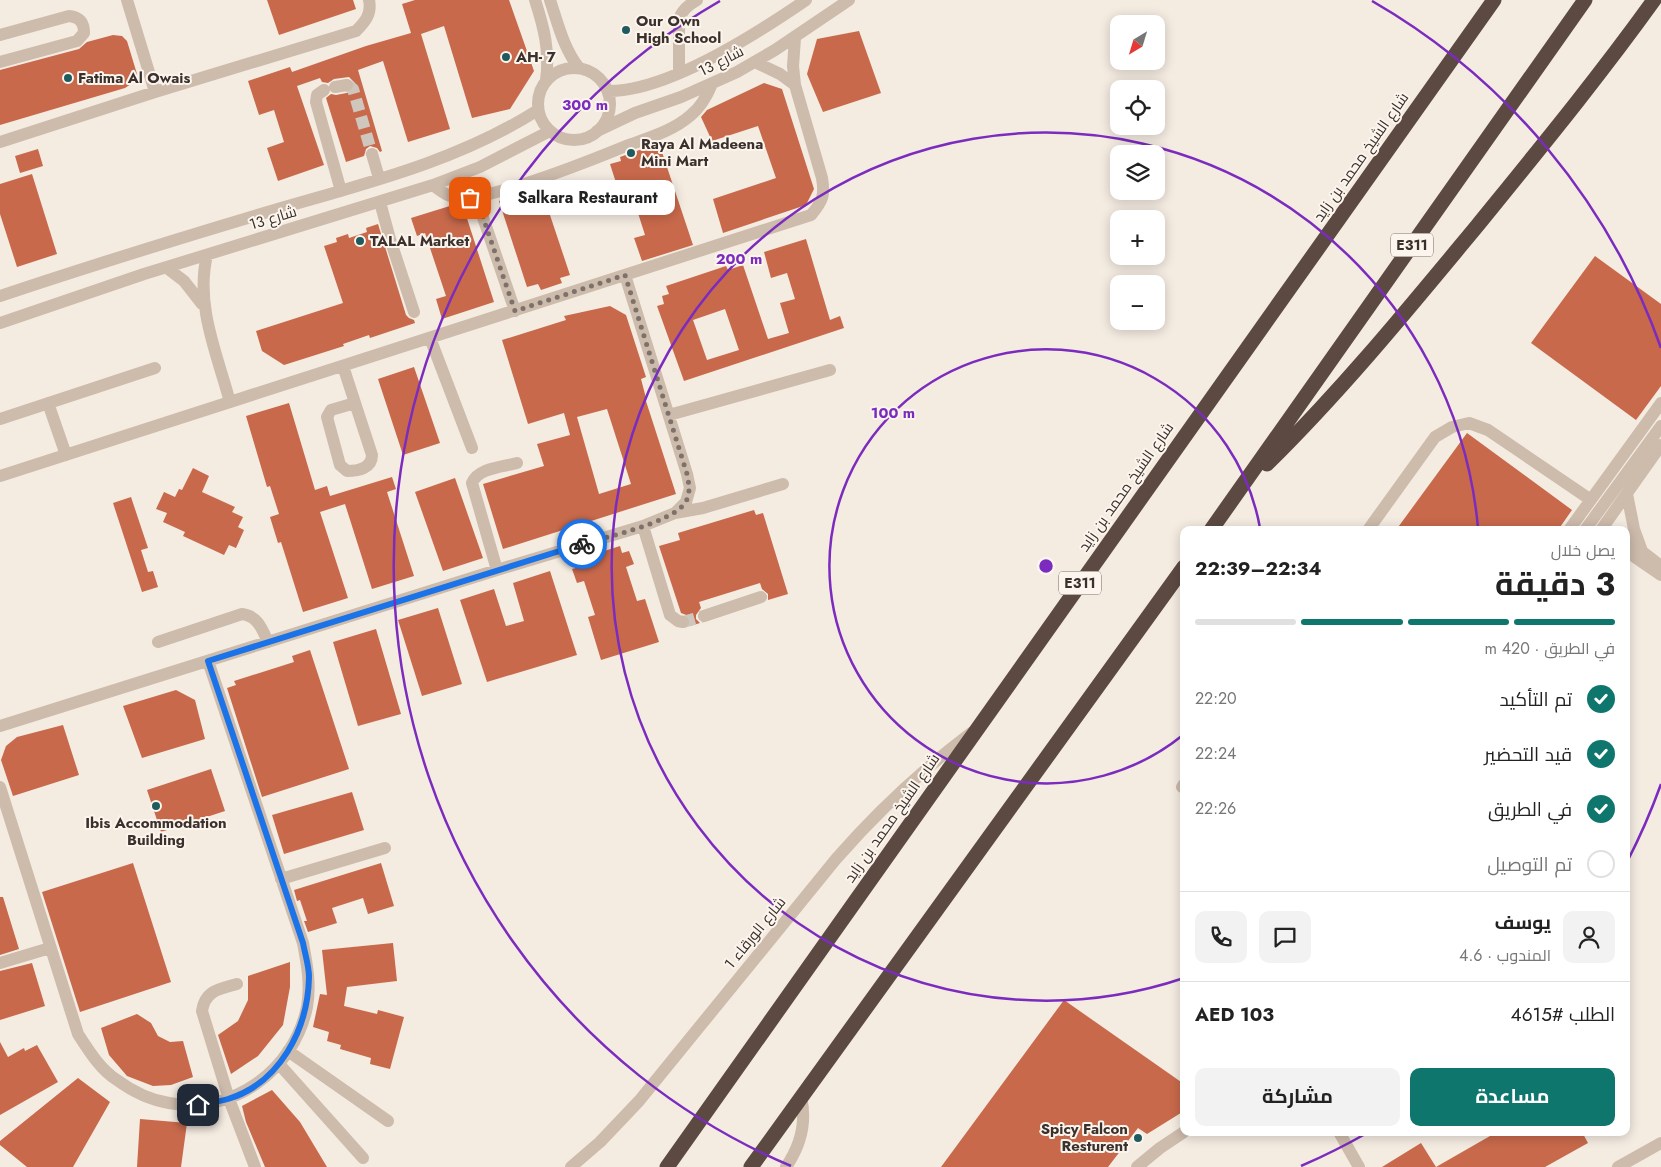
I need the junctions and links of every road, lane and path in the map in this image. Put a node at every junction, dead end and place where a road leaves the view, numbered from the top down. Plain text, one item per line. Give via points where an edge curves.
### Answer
1 (127, 0) edge
2 (369, 0) edge
3 (534, 0) edge
4 (550, 0) edge
5 (806, 0) edge
6 (849, 0) edge
7 (1494, 0) edge
8 (1586, 0) edge
9 (1654, 0) edge
10 (690, 2) edge
11 (0, 36) edge
12 (795, 38) junction
13 (0, 62) edge
14 (755, 62) junction
15 (579, 68) junction
16 (679, 73) junction
17 (546, 80) junction
18 (712, 84) junction
19 (795, 86) junction
20 (335, 87) dead end
21 (608, 91) junction
22 (155, 92) junction
23 (538, 110) junction
24 (550, 131) junction
25 (597, 131) junction
26 (0, 142) edge
27 (372, 154) tunnel mouth
28 (380, 178) junction
29 (433, 185) junction
30 (341, 191) junction
31 (476, 197) junction
32 (380, 202) junction
33 (207, 255) junction
34 (167, 268) junction
35 (625, 275) junction
36 (0, 296) edge
37 (204, 308) junction
38 (515, 311) junction
39 (414, 312) dead end
40 (0, 323) edge
41 (430, 338) junction
42 (343, 366) junction
43 (155, 368) dead end
44 (830, 370) dead end
45 (230, 402) junction
46 (48, 403) junction
47 (355, 403) junction
48 (1661, 403) edge
49 (668, 415) junction
50 (0, 419) edge
51 (1661, 426) edge
52 (1661, 445) edge
53 (472, 448) dead end
54 (66, 455) junction
55 (517, 463) dead end
56 (0, 476) edge
57 (783, 484) dead end
58 (1239, 491) junction
59 (1627, 494) junction
60 (1591, 500) junction
61 (675, 513) junction
62 (643, 526) junction
63 (1213, 526) edge
64 (1371, 526) edge
65 (1572, 526) edge
66 (1598, 526) edge
67 (1635, 556) edge
68 (1661, 566) edge
69 (497, 570) junction
70 (1180, 573) edge
71 (1661, 575) edge
72 (762, 597) dead end
73 (704, 616) tunnel mouth
74 (684, 622) dead end
75 (158, 642) dead end
76 (268, 642) junction
77 (208, 661) junction
78 (0, 726) edge
79 (975, 730) junction
80 (0, 788) edge
81 (385, 848) dead end
82 (281, 879) junction
83 (50, 948) junction
84 (0, 963) edge
85 (237, 984) dead end
86 (288, 1051) junction
87 (279, 1064) junction
88 (801, 1097) junction
89 (229, 1099) junction
90 (388, 1121) dead end
91 (1180, 1135) edge
92 (1341, 1136) edge
93 (1661, 1143) edge
94 (364, 1158) dead end
95 (255, 1167) edge
96 (571, 1167) edge
97 (667, 1167) edge
98 (750, 1167) edge
99 (786, 1167) edge
100 (1137, 1167) edge
101 (1358, 1167) edge
102 (1618, 1167) edge

1 - 22 street
2 - 22 street via 366,20 356,31
3 - 17 street via 546,36
4 - 15 street via 563,40
5 - 16 street, شارع 13 via 756,32
6 - 12 street, شارع 13
7 - 79 highway, شارع الشيخ محمد بن زايد / E311
8 - 58 highway, E311
9 - 58 highway via 1563,120 1405,314
10 - 16 street via 679,19
11 - 13 street via 69,16 81,20 84,26 84,33 77,41
12 - 14 street, شارع 13
12 - 19 street
14 - 18 street, شارع 13
14 - 19 street via 780,74
15 - 17 street via 561,70
15 - 21 street via 593,73
16 - 21 street, شارع 13 via 644,87
17 - 23 street via 538,94
18 - 25 street, شارع 13
18 - 31 street via 698,109 662,132 522,185
19 - 35 street via 824,191 820,204 811,215
20 - 30 street via 317,95 316,102
21 - 25 street via 609,113
22 - 26 street
23 - 24 street
23 - 28 street, شارع 13 via 466,150
24 - 25 street via 574,140
24 - 29 street, شارع 13 via 488,164
27 - 28 street
28 - 30 street, شارع 13
29 - 31 street via 453,197
29 - 32 street, شارع 13
30 - 36 street, شارع 13 via 137,251
31 - 38 street
32 - 33 street, شارع 13
32 - 39 street
33 - 34 street, شارع 13
33 - 37 street via 202,282
34 - 37 street via 192,289
34 - 40 street, شارع 13
35 - 38 street
35 - 49 street
37 - 45 street
38 - 41 street
41 - 42 street
41 - 53 street
42 - 45 street
42 - 47 street
43 - 46 street
44 - 49 street
45 - 54 street
46 - 50 street
46 - 54 street
47 - 47 street via 331,410 327,417 340,465 347,471 365,467 372,458
48 - 60 street
49 - 61 street via 690,488 686,502
51 - 66 street
52 - 59 street
54 - 56 street
55 - 69 street via 480,473 472,484
57 - 61 street via 704,508
58 - 63 highway, E311
59 - 66 street
59 - 67 street
60 - 64 street via 1488,430 1469,423 1452,427 1435,437
60 - 65 street
61 - 62 street
62 - 69 street
62 - 74 street via 670,615
67 - 68 street
67 - 71 street
69 - 76 street
70 - 88 highway
72 - 73 street
75 - 76 street via 242,614 255,619
76 - 77 street
77 - 78 street
77 - 82 street
79 - 96 street, شارع الورقاء 1 via 916,777 861,830 639,1101
79 - 97 highway, شارع الشيخ محمد بن زايد / E311
80 - 83 street
81 - 82 street
82 - 86 street via 303,943 309,975 307,1007 297,1037
83 - 84 street
83 - 89 street via 78,1034 94,1059 115,1079 140,1094 168,1103 198,1105
85 - 89 street via 207,996 202,1011
86 - 87 street
86 - 90 street
87 - 89 street via 255,1086
87 - 94 street
88 - 98 highway
88 - 99 street via 804,1127
89 - 95 street
91 - 100 street
92 - 101 street
93 - 102 street

